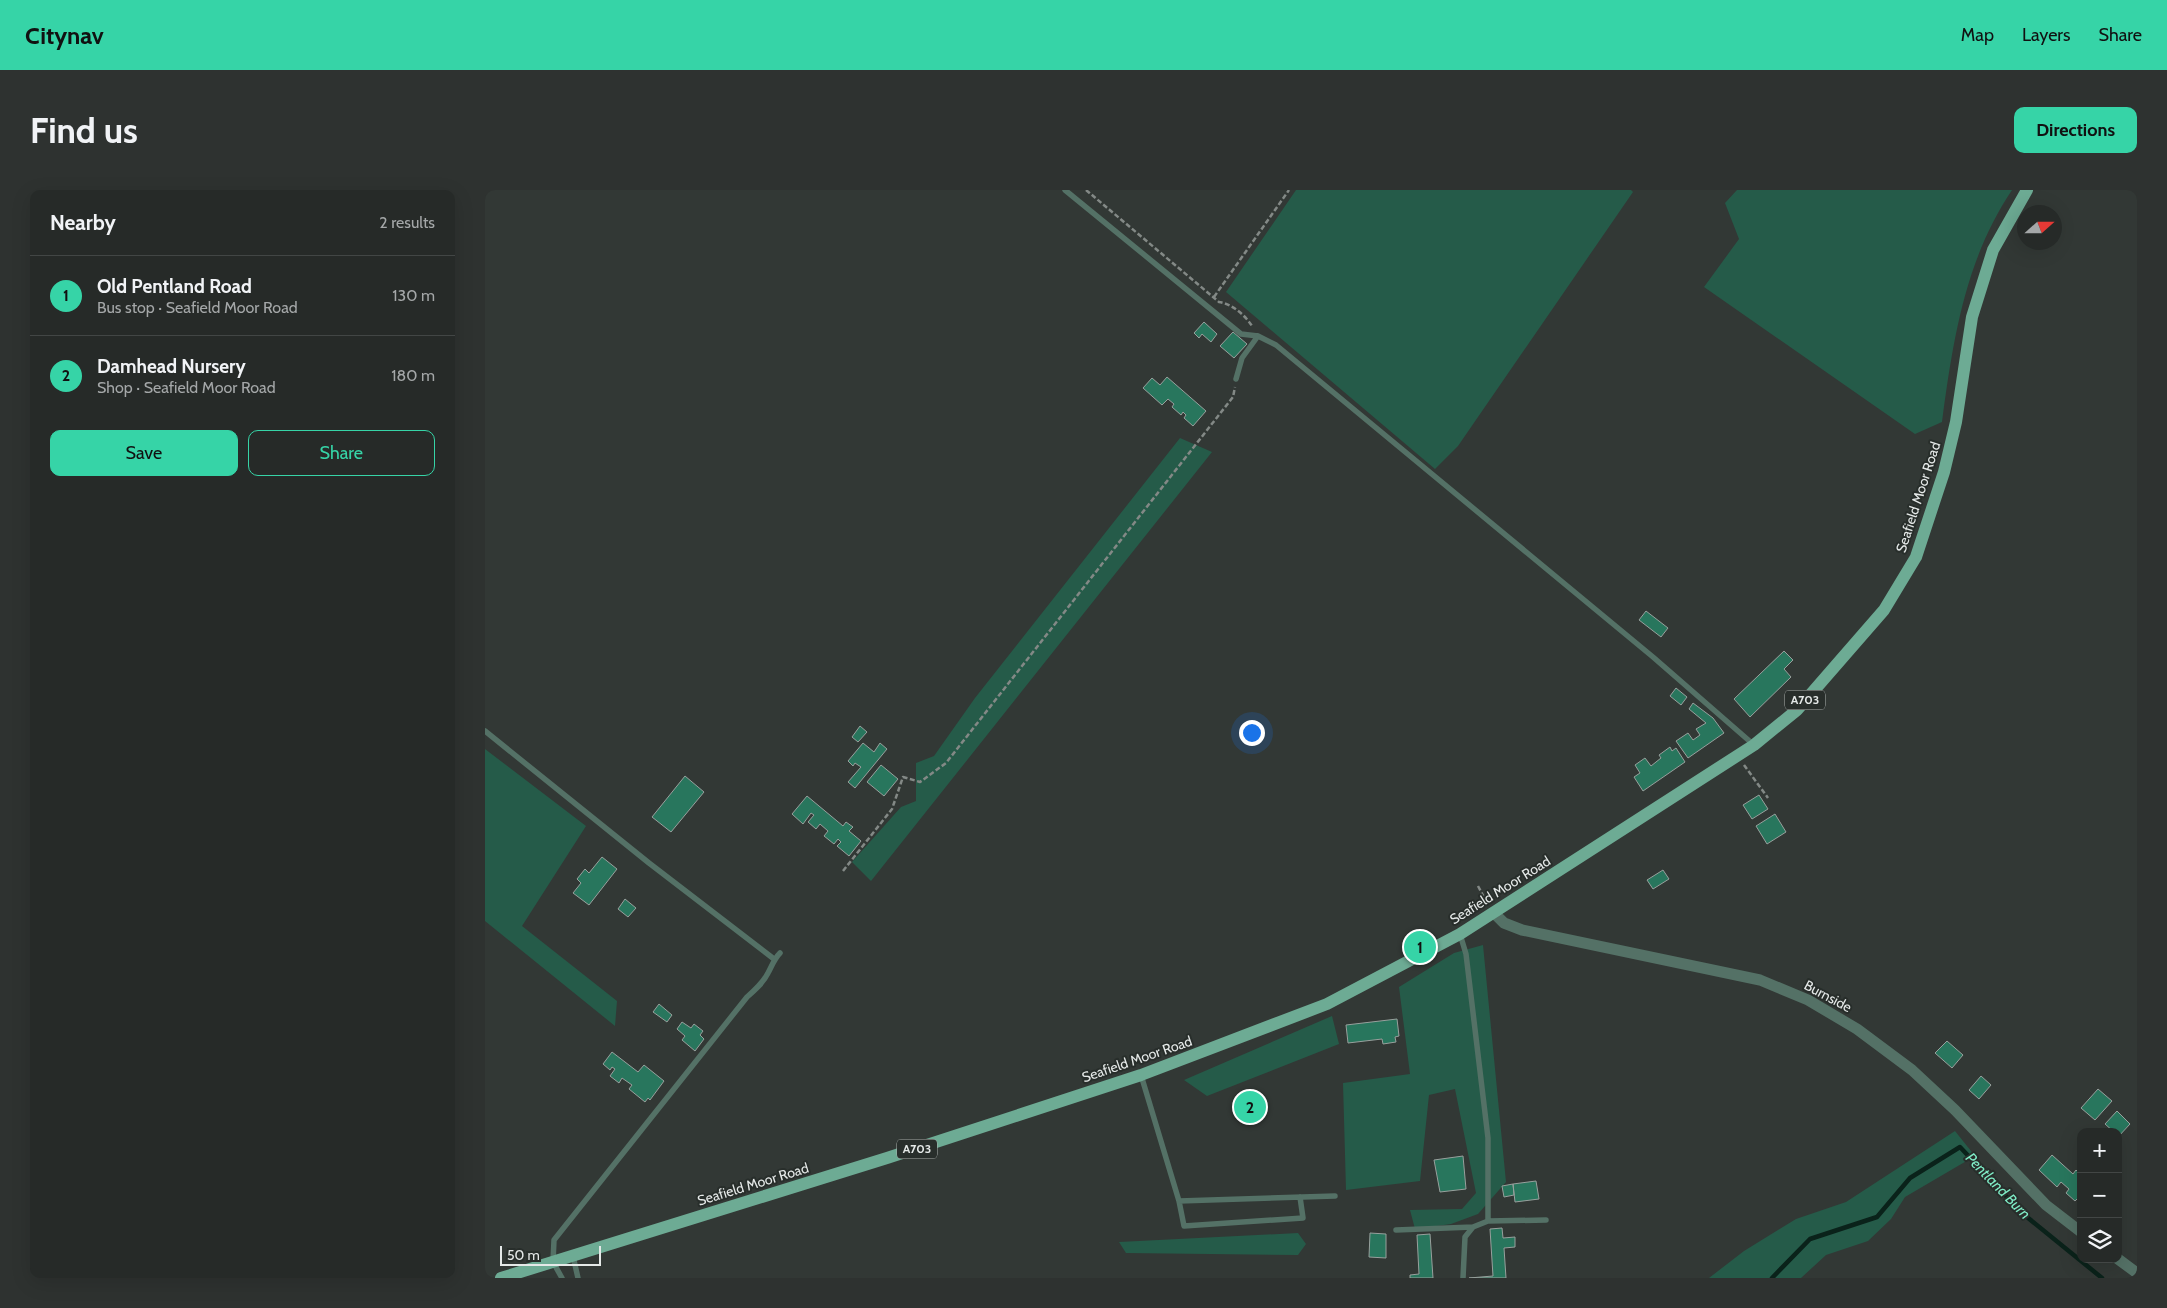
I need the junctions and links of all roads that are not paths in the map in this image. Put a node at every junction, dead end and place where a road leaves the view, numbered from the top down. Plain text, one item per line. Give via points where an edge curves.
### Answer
1 (1065, 190) edge
2 (2027, 190) edge
3 (1258, 336) junction
4 (1236, 379) road end
5 (485, 731) edge
6 (1754, 745) junction
7 (1494, 913) junction
8 (1459, 934) junction
9 (781, 953) dead end
10 (774, 959) junction
11 (1141, 1075) junction
12 (1335, 1196) dead end
13 (1300, 1197) junction
14 (1179, 1201) junction
15 (1546, 1220) dead end
16 (1489, 1221) junction
17 (1473, 1227) junction
18 (2077, 1229) edge
19 (1396, 1230) dead end
20 (573, 1256) junction
21 (553, 1262) junction
22 (2122, 1262) edge
23 (2137, 1273) edge
24 (501, 1278) edge
25 (562, 1278) edge
26 (579, 1278) edge
27 (1463, 1278) edge

1 - 3 lane via 1241,334
2 - 6 main road, Seafield Moor Road / A703 via 1993,250 1972,316 1956,422 1916,558 1884,610 1797,710
3 - 4 lane via 1242,358
3 - 6 lane via 1306,370 1653,657
5 - 10 lane
6 - 7 main road, Seafield Moor Road / A703
7 - 8 main road, Seafield Moor Road / A703
7 - 18 street, Burnside via 1504,923 1522,930 1760,980 1808,1000 1857,1029 1912,1070 2046,1204
8 - 11 main road, Seafield Moor Road / A703 via 1327,1004
8 - 16 lane via 1466,954 1488,1138
9 - 10 lane
10 - 21 lane via 768,975 757,989 747,997 553,1240
11 - 14 lane
11 - 20 main road, Seafield Moor Road / A703
12 - 13 lane
13 - 14 lane
13 - 14 lane via 1303,1218 1185,1226
15 - 16 lane
16 - 17 lane
17 - 19 lane
17 - 27 lane via 1465,1237
20 - 21 main road, Seafield Moor Road / A703
20 - 26 lane
21 - 24 main road, Seafield Moor Road / A703
21 - 25 lane
22 - 23 street

